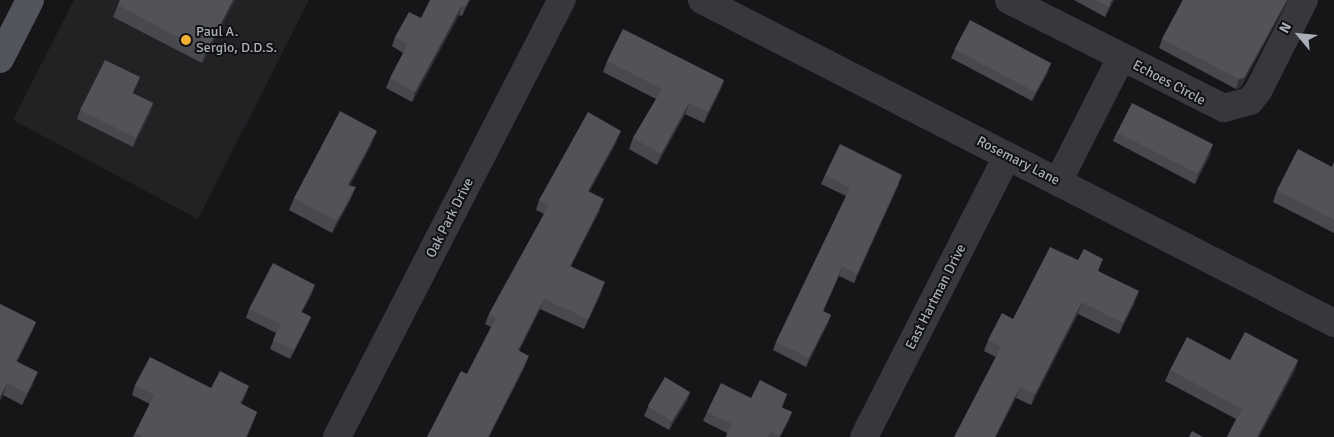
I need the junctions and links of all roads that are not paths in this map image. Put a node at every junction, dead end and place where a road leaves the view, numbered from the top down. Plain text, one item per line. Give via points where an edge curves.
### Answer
1 (30, 0) edge
2 (562, 0) edge
3 (702, 0) edge
4 (1009, 0) edge
5 (1304, 0) edge
6 (1121, 58) junction
7 (0, 59) edge
8 (1007, 156) junction
9 (1058, 182) junction
10 (1334, 322) edge
11 (337, 437) edge
12 (864, 437) edge

1 - 7 main road
2 - 11 street, Oak Park Drive
3 - 8 street, Rosemary Lane
4 - 6 street, Echoes Circle
5 - 6 street, Echoes Circle via 1258,91 1237,107 1211,106
6 - 9 street, Echoes Circle
8 - 9 street, Rosemary Lane
8 - 12 street, East Hartman Drive
9 - 10 street, Rosemary Lane

